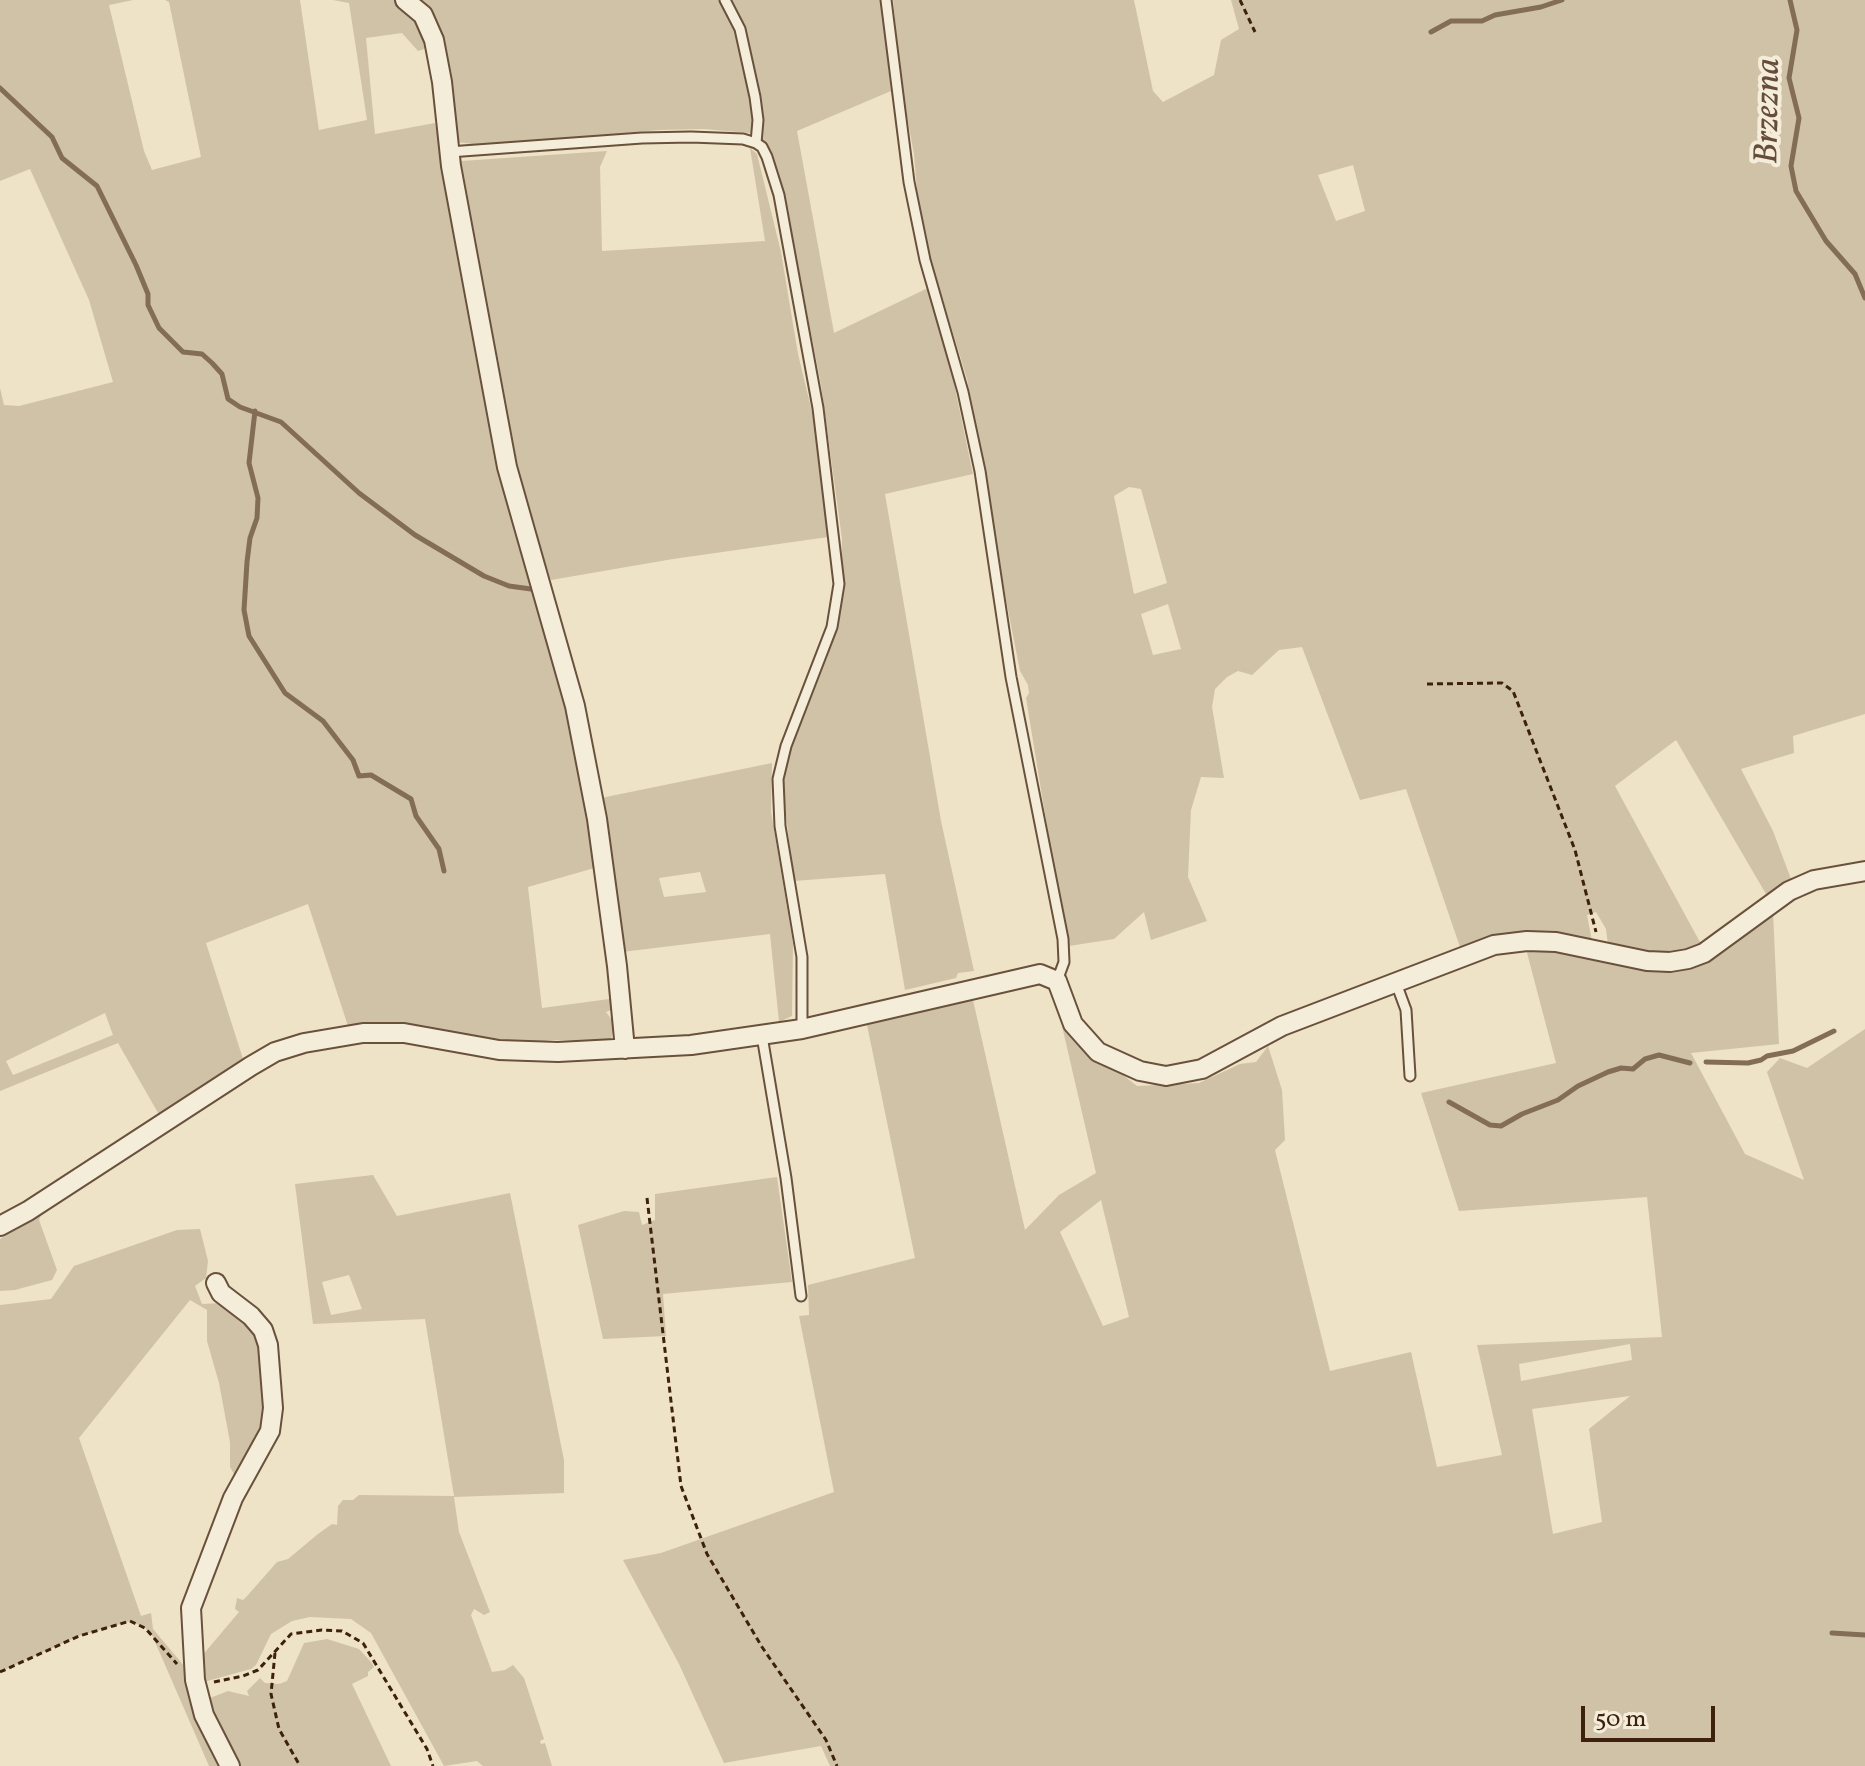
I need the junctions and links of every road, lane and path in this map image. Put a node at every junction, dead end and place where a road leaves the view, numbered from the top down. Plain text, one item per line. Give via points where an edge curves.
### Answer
1 (405, 0) edge
2 (725, 0) edge
3 (886, 0) edge
4 (1240, 0) edge
5 (1255, 32) dead end
6 (756, 143) junction
7 (449, 152) junction
8 (1427, 684) dead end
9 (1865, 871) edge
10 (1601, 952) junction
11 (1057, 981) junction
12 (1396, 983) junction
13 (802, 1029) junction
14 (762, 1036) junction
15 (625, 1049) junction
16 (1410, 1076) dead end
17 (647, 1198) dead end
18 (0, 1226) edge
19 (216, 1283) dead end
20 (801, 1296) dead end
21 (275, 1653) junction
22 (0, 1672) edge
23 (196, 1686) junction
24 (230, 1766) edge
25 (300, 1766) edge
26 (433, 1766) edge
27 (837, 1766) edge

1 - 7 street via 431,30
2 - 6 lane via 740,29 755,97
3 - 11 lane via 909,182 980,471 1011,677 1063,939 1064,962
4 - 5 path
6 - 7 lane via 642,138
6 - 13 lane via 767,157 779,195 818,408 839,584 832,627 778,779 780,826 802,957
7 - 15 street via 507,467 569,678 589,775
8 - 10 path via 1502,683 1513,691 1575,850
9 - 10 street via 1814,880 1789,891 1688,959 1647,961
10 - 12 street via 1556,942 1494,945
11 - 12 street via 1073,1024 1098,1052 1166,1076 1202,1069 1282,1026
11 - 13 street via 1031,976
12 - 16 lane via 1406,1010
13 - 14 street
14 - 15 street
14 - 20 lane
15 - 18 street via 499,1050 404,1033 363,1033 304,1043 251,1066
17 - 27 path via 681,1486 707,1554 826,1740
19 - 23 street via 263,1330 273,1408 270,1431 233,1498 191,1608
21 - 23 path via 258,1670
21 - 25 path via 271,1694 279,1729
21 - 26 path via 291,1634 322,1630 342,1631 363,1643
22 - 23 path via 79,1636 130,1621 145,1628
23 - 24 street

